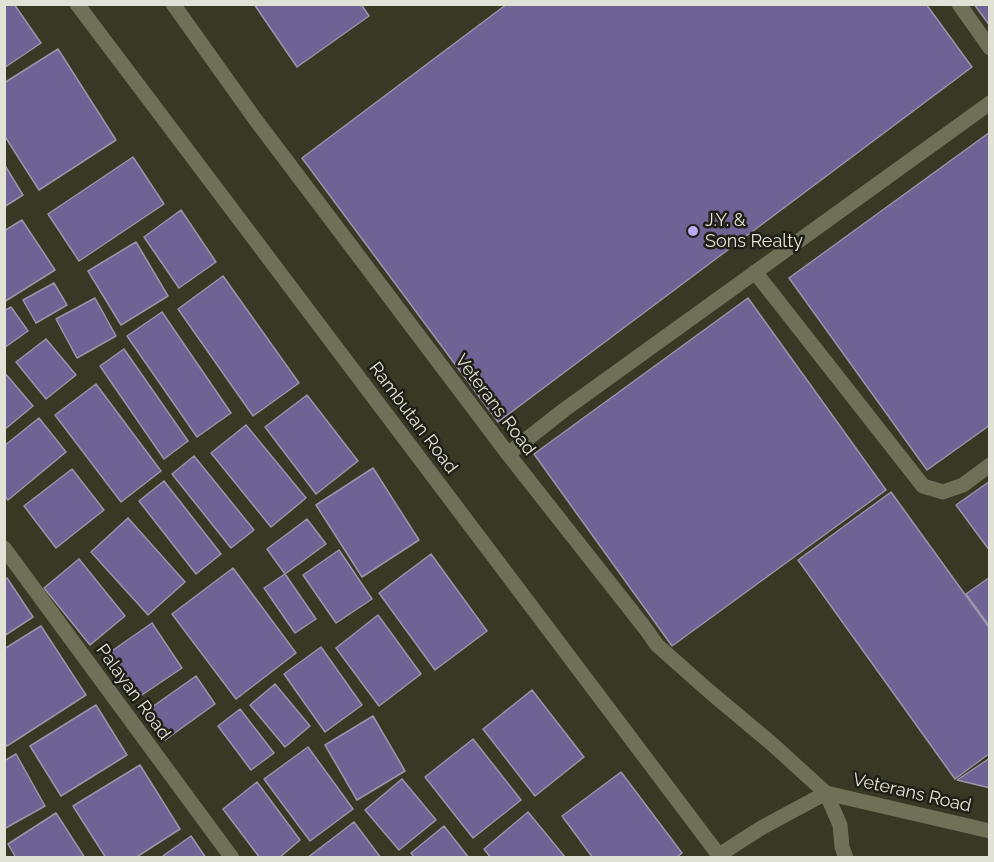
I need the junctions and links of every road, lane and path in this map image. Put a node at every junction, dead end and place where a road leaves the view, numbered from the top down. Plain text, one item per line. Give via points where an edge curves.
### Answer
1 (76, 4) edge
2 (173, 4) edge
3 (959, 4) edge
4 (990, 48) edge
5 (990, 103) edge
6 (755, 272) junction
7 (508, 454) junction
8 (990, 465) edge
9 (4, 548) edge
10 (826, 793) junction
11 (990, 831) edge
12 (720, 856) edge
13 (232, 858) edge
14 (846, 858) edge

1 - 12 street, Rambutan Road
2 - 7 street, Veterans Road
3 - 4 street
5 - 6 street
6 - 7 street
6 - 8 street via 923,486 943,492 963,485
7 - 10 street, Veterans Road via 657,645
9 - 13 street, Palayan Road
10 - 11 street, Veterans Road
10 - 12 street, Veterans Road via 761,828
10 - 14 street via 840,825

